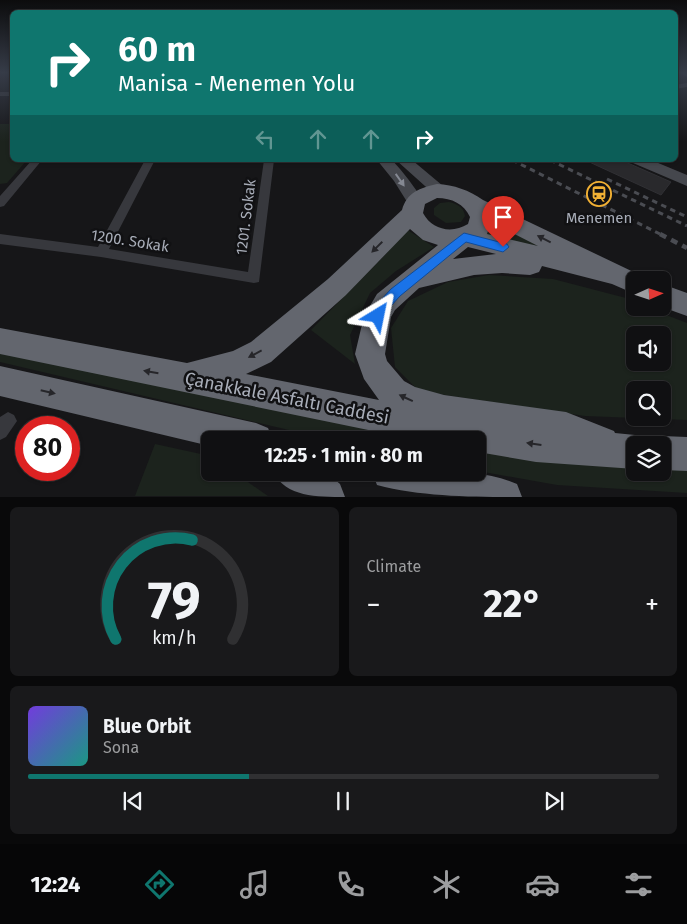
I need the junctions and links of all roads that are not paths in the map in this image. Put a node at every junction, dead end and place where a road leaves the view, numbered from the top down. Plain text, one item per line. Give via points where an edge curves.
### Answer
1 (36, 162) edge
2 (149, 162) edge
3 (269, 162) edge
4 (386, 162) edge
5 (405, 162) edge
6 (643, 162) edge
7 (687, 181) edge
8 (441, 191) junction
9 (0, 203) edge
10 (475, 205) junction
11 (413, 207) junction
12 (464, 238) junction
13 (0, 239) edge
14 (100, 252) junction
15 (254, 278) joint
16 (626, 280) edge
17 (626, 280) edge
18 (626, 280) edge
19 (409, 282) junction
20 (671, 299) edge
21 (687, 305) edge
22 (0, 341) edge
23 (186, 377) junction
24 (0, 381) edge
25 (204, 431) edge
26 (626, 450) edge
27 (626, 451) edge
28 (671, 453) edge
29 (687, 454) edge
30 (306, 481) edge
31 (433, 481) edge
32 (327, 496) edge
33 (504, 496) edge

1 - 9 street
2 - 14 street
3 - 15 street, 1201. Sokak
4 -> 11 street via 400,178
5 - 8 street
6 - 7 street
8 - 10 highway via 460,195
8 - 11 highway via 421,196
10 - 12 highway via 481,224
16 -> 10 highway
11 - 12 highway via 419,226 435,236
11 -> 23 highway via 337,287 261,352 236,364
12 - 17 highway
12 - 19 highway
13 - 14 street, 1200. Sokak
14 - 15 street, 1200. Sokak
18 - 19 highway via 518,263 486,263
26 -> 19 highway via 566,428 444,411 409,401 393,392 375,369 370,354 371,342 378,316 386,302
20 - 21 highway
23 -> 22 highway, Çanakkale Asfaltı Caddesi
27 -> 23 highway, Çanakkale Asfaltı Caddesi via 536,445
24 -> 25 highway
28 - 29 highway
30 - 32 highway
31 - 33 highway

